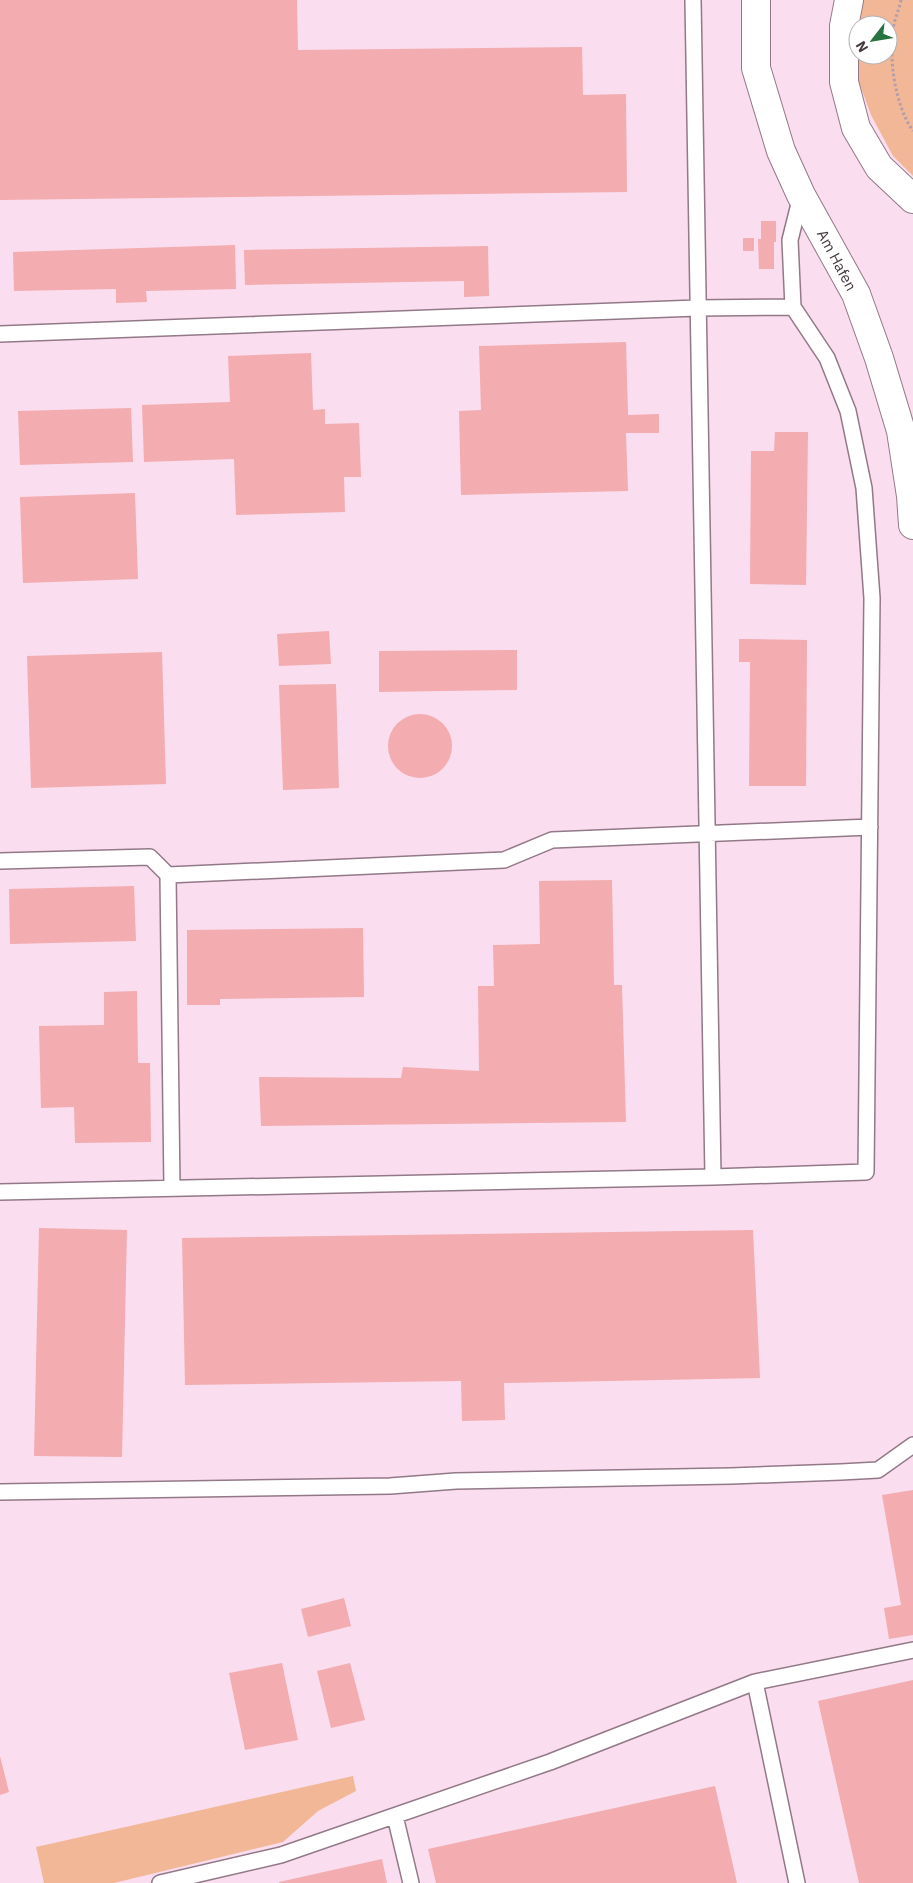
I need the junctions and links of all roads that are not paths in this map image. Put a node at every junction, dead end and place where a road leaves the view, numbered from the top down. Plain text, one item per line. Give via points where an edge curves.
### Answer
1 (693, 0) edge
2 (756, 0) edge
3 (849, 0) edge
4 (802, 195) junction
5 (913, 199) edge
6 (793, 307) junction
7 (697, 308) junction
8 (0, 334) edge
9 (913, 525) edge
10 (870, 827) junction
11 (707, 833) junction
12 (0, 861) edge
13 (168, 875) junction
14 (713, 1177) junction
15 (172, 1188) junction
16 (0, 1192) edge
17 (913, 1445) edge
18 (0, 1492) edge
19 (913, 1650) edge
20 (755, 1682) junction
21 (395, 1816) junction
22 (160, 1883) edge
23 (410, 1883) edge
24 (797, 1883) edge

1 - 7 lane
2 - 4 street, Am Hafen via 756,68 781,151
3 - 5 street via 844,26 844,82 856,128 879,167
4 - 6 lane via 790,240
4 - 9 street, Am Hafen via 856,294 879,358 901,431
6 - 7 lane
6 - 10 lane via 827,358 848,411 864,488 872,598
7 - 8 lane
7 - 11 lane
10 - 11 lane
10 - 14 lane via 866,1172
11 - 13 lane via 552,840 504,860
11 - 14 lane
12 - 13 lane via 150,857
13 - 15 lane
14 - 15 lane
15 - 16 lane
17 - 18 lane via 878,1470 841,1472 456,1481 390,1486
19 - 20 lane
20 - 21 lane via 550,1762
20 - 24 lane
21 - 22 lane via 281,1855
21 - 23 lane

